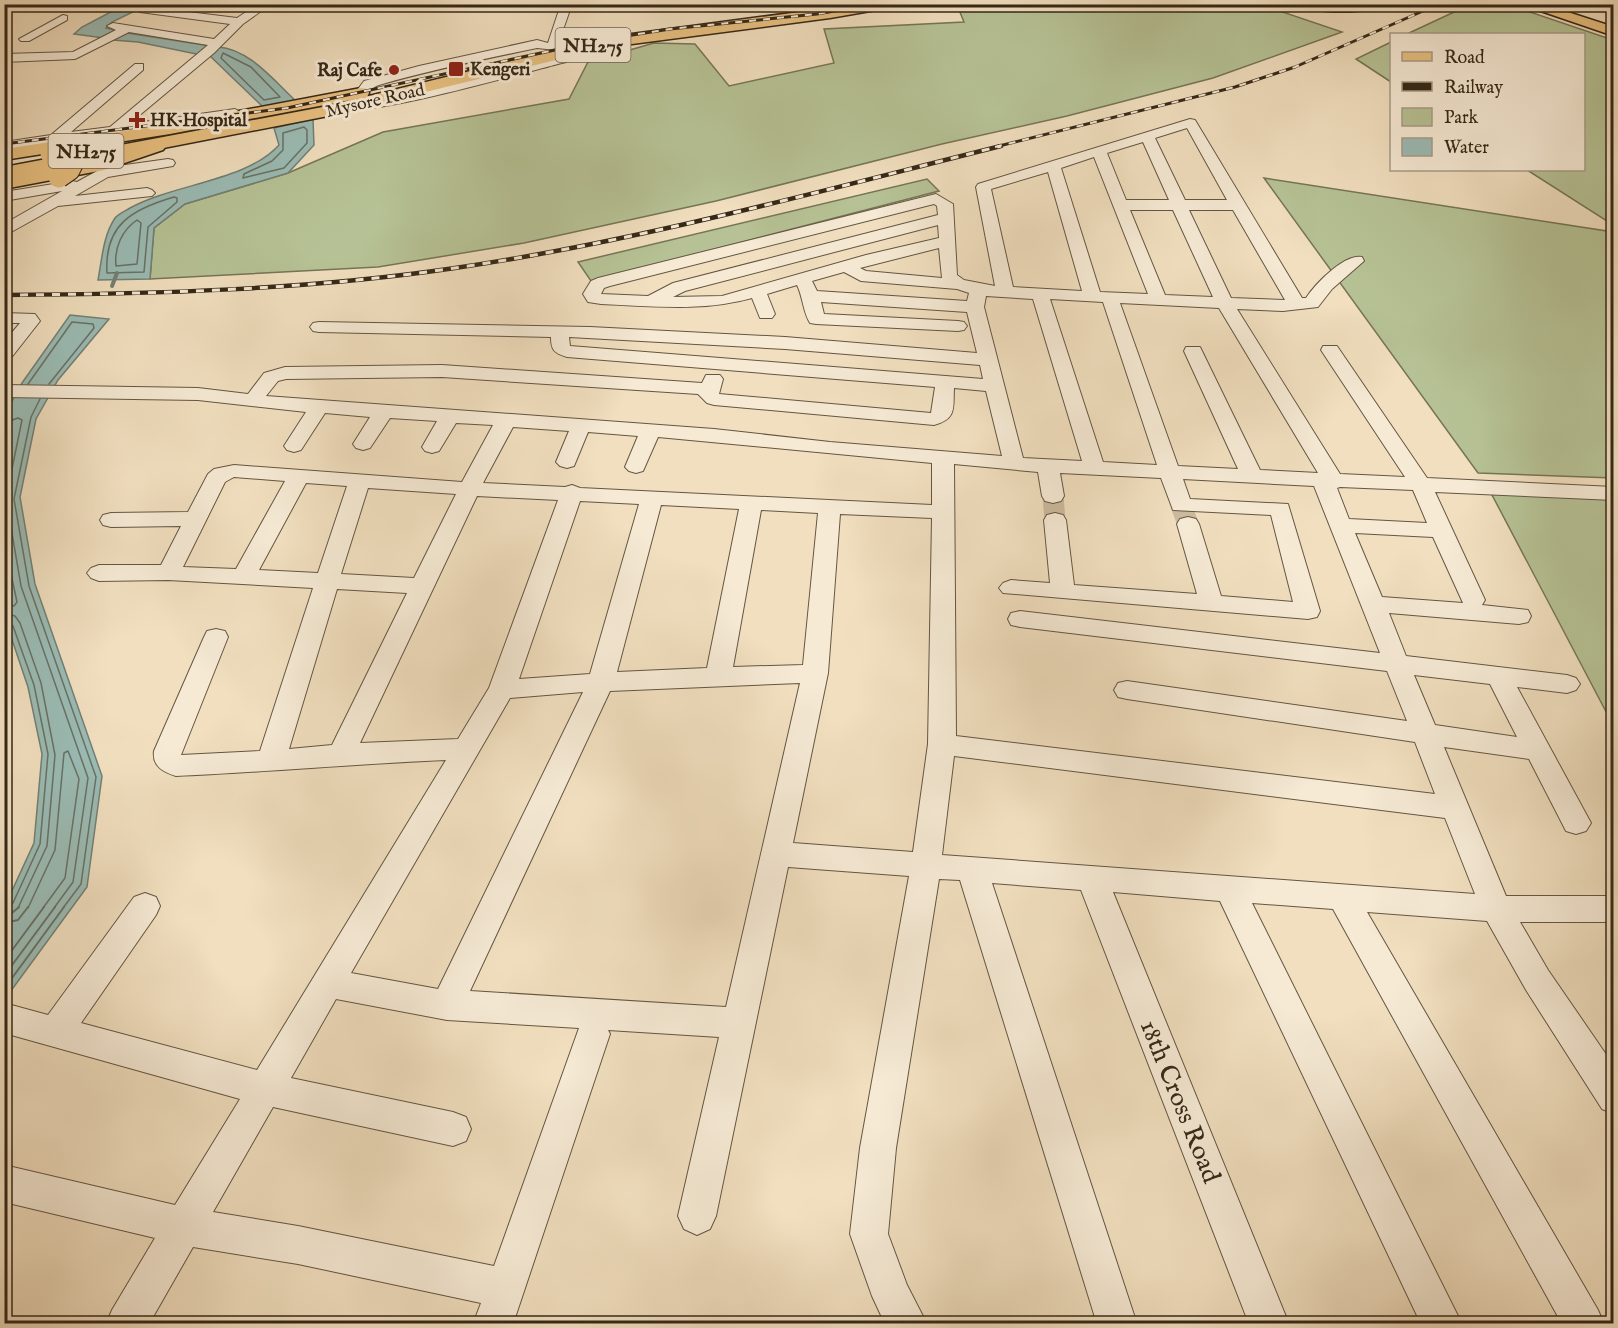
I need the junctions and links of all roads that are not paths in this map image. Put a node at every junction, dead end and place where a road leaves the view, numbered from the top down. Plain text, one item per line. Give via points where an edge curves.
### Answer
1 (194, 4) edge
2 (567, 4) edge
3 (856, 4) edge
4 (888, 4) edge
5 (1308, 4) edge
6 (1375, 4) edge
7 (1527, 4) edge
8 (1552, 4) edge
9 (145, 7) edge
10 (237, 7) dead end
11 (262, 7) edge
12 (175, 14) junction
13 (63, 18) dead end
14 (239, 22) junction
15 (1614, 24) edge
16 (122, 31) junction
17 (150, 32) junction
18 (1614, 32) edge
19 (552, 47) junction
20 (210, 49) junction
21 (7, 57) edge
22 (139, 67) dead end
23 (287, 113) junction
24 (114, 130) junction
25 (1147, 136) junction
26 (56, 138) junction
27 (161, 145) junction
28 (4, 146) edge
29 (1099, 151) junction
30 (4, 155) edge
31 (4, 159) edge
32 (168, 163) dead end
33 (1053, 165) junction
34 (4, 166) edge
35 (104, 168) junction
36 (4, 173) edge
37 (88, 182) junction
38 (4, 183) edge
39 (4, 190) edge
40 (147, 193) dead end
41 (4, 197) edge
42 (985, 198) junction
43 (52, 203) junction
44 (1120, 205) junction
45 (1179, 205) junction
46 (1237, 205) junction
47 (946, 211) junction
48 (4, 231) edge
49 (948, 241) junction
50 (882, 257) junction
51 (949, 261) junction
52 (1356, 261) dead end
53 (848, 267) junction
54 (958, 284) junction
55 (807, 288) junction
56 (758, 292) junction
57 (1005, 292) junction
58 (1040, 294) junction
59 (1101, 298) junction
60 (976, 299) junction
61 (651, 301) junction
62 (1159, 301) junction
63 (1225, 304) junction
64 (1292, 304) junction
65 (766, 314) dead end
66 (4, 318) edge
67 (958, 326) dead end
68 (319, 327) dead end
69 (560, 331) junction
70 (1192, 351) dead end
71 (1330, 351) dead end
72 (5, 353) edge
73 (989, 360) junction
74 (718, 363) junction
75 (945, 382) junction
76 (995, 386) junction
77 (710, 389) junction
78 (4, 391) edge
79 (253, 400) junction
80 (319, 407) junction
81 (384, 411) junction
82 (451, 415) junction
83 (507, 419) junction
84 (581, 425) junction
85 (651, 430) junction
86 (363, 444) dead end
87 (294, 446) dead end
88 (432, 447) dead end
89 (943, 458) junction
90 (567, 462) dead end
91 (1014, 463) junction
92 (1048, 465) junction
93 (636, 467) dead end
94 (1094, 467) junction
95 (1170, 472) junction
96 (1252, 476) junction
97 (298, 477) junction
98 (359, 481) junction
99 (1329, 481) junction
100 (1421, 485) junction
101 (469, 489) junction
102 (572, 492) junction
103 (1614, 494) edge
104 (652, 496) junction
105 (1053, 496) tunnel mouth
106 (751, 502) junction
107 (830, 506) junction
108 (941, 512) junction
109 (195, 519) junction
110 (111, 520) dead end
111 (1055, 520) tunnel mouth
112 (1188, 524) tunnel mouth
113 (1340, 525) junction
114 (1442, 531) junction
115 (171, 572) junction
116 (99, 573) dead end
117 (244, 577) junction
118 (327, 583) junction
119 (422, 586) junction
120 (1011, 588) dead end
121 (1063, 592) junction
122 (1473, 600) dead end
123 (1211, 603) junction
124 (1372, 604) junction
125 (1519, 616) dead end
126 (1020, 619) dead end
127 (216, 637) dead end
128 (1396, 664) junction
129 (815, 673) junction
130 (1498, 675) junction
131 (718, 677) junction
132 (601, 682) junction
133 (1567, 684) dead end
134 (502, 689) junction
135 (1127, 690) dead end
136 (1425, 735) junction
137 (942, 744) junction
138 (467, 749) junction
139 (1536, 750) junction
140 (341, 754) junction
141 (271, 761) junction
142 (1457, 808) junction
143 (1576, 823) dead end
144 (775, 854) junction
145 (926, 866) junction
146 (972, 869) junction
147 (1092, 878) junction
148 (1230, 889) junction
149 (1342, 897) junction
150 (145, 906) dead end
151 (1496, 909) junction
152 (1614, 909) edge
153 (329, 983) junction
154 (447, 1005) junction
155 (4, 1018) edge
156 (738, 1023) junction
157 (55, 1032) junction
158 (593, 1034) dead end
159 (265, 1089) junction
160 (1614, 1097) edge
161 (453, 1129) dead end
162 (4, 1183) edge
163 (697, 1216) dead end
164 (183, 1226) junction
165 (504, 1288) junction
166 (126, 1323) edge
167 (493, 1323) edge
168 (907, 1323) edge
169 (1118, 1323) edge
170 (1269, 1323) edge
171 (1442, 1323) edge
172 (1584, 1323) edge

1 - 12 street
2 - 19 street
3 - 19 main road, Mysore Road / NH275 via 816,12 637,30
4 - 23 main road, Mysore Road / NH275 via 577,49 347,107
5 - 6 main road via 1348,8
7 - 18 main road
8 - 15 main road
9 - 12 street
9 - 16 street via 111,25
10 - 11 street
11 - 14 street
12 - 14 street
12 - 17 street
13 - 21 street via 19,39 29,42
14 - 20 street
16 - 17 street
16 - 21 street via 75,55
17 - 20 street
19 - 23 main road, Mysore Road / NH275
20 - 24 street
22 - 26 street
23 - 24 street
23 - 27 main road, Mysore Road / NH275
23 - 30 main road
23 - 34 main road, Mysore Road / NH275
24 - 26 street
25 - 29 street
25 - 45 street
25 - 46 street via 1190,123
26 - 28 street
27 - 35 main road
27 - 36 main road, Mysore Road / NH275
29 - 33 street
29 - 44 street
31 - 39 main road, bridge via 51,154 63,156 72,164 58,177
32 - 35 street
33 - 42 street via 982,187
33 - 59 street
35 - 37 street
35 - 38 main road
37 - 41 street
37 - 43 street
40 - 43 street
42 - 47 street
42 - 57 street
43 - 48 street
44 - 45 street
44 - 62 street
45 - 46 street
45 - 63 street
46 - 64 street via 1294,300
47 - 49 street
47 - 61 street via 679,287
47 - 61 street via 936,199 928,199 604,282 592,294 601,299
49 - 50 street
49 - 51 street
50 - 51 street
50 - 53 street
51 - 54 street via 949,276
52 - 64 street via 1325,284 1312,303
53 - 54 street via 861,276
53 - 55 street
54 - 60 street
55 - 56 street
55 - 60 street
55 - 67 street via 816,319
56 - 61 street via 708,303
56 - 65 street
57 - 58 street
57 - 60 street
58 - 59 street
58 - 94 street
59 - 62 street
59 - 95 street
60 - 73 street
62 - 63 street
63 - 64 street
63 - 99 street
66 - 72 street via 31,321
68 - 69 street
69 - 73 street via 785,343
69 - 74 street via 560,348 567,351
70 - 96 street
71 - 100 street
73 - 76 street
74 - 75 street
74 - 77 street
75 - 76 street
75 - 77 street via 942,415 934,419 714,399 708,394
76 - 91 street
77 - 79 street via 442,371 285,373 271,377
78 - 79 street via 184,393
79 - 80 street
80 - 81 street
80 - 87 street
81 - 82 street
81 - 86 street
82 - 83 street
82 - 88 street
83 - 84 street
83 - 101 street
84 - 85 street
84 - 90 street
85 - 89 street
85 - 93 street
89 - 91 street
89 - 108 street
91 - 92 street
92 - 94 street
92 - 105 street
94 - 95 street
95 - 96 street
95 - 123 street via 1181,505 1280,509 1308,610
96 - 99 street
97 - 98 street
97 - 109 street via 234,471 222,474
97 - 117 street
98 - 101 street
98 - 118 street
99 - 100 street
99 - 113 street
100 - 103 street
100 - 114 street
101 - 102 street
101 - 119 street
102 - 104 street
102 - 134 street
104 - 106 street
104 - 132 street
106 - 107 street
106 - 131 street
107 - 108 street
107 - 129 street
108 - 137 street
109 - 110 street
109 - 115 street
111 - 121 street
112 - 123 street
113 - 114 street
113 - 124 street
114 - 122 street
115 - 116 street
115 - 117 street
117 - 118 street
118 - 119 street
118 - 141 street
119 - 140 street
120 - 121 street
121 - 123 street
124 - 125 street
124 - 128 street
126 - 128 street
127 - 141 street via 167,759 176,766
128 - 130 street
128 - 136 street
129 - 131 street
129 - 144 street
130 - 133 street
130 - 139 street
131 - 132 street
132 - 134 street
132 - 154 street
134 - 138 street
135 - 136 street
136 - 139 street
136 - 142 street
137 - 142 street
137 - 145 street
138 - 140 street
138 - 153 street
139 - 143 street
140 - 141 street
142 - 151 street
144 - 145 street
144 - 156 street
145 - 146 street
145 - 168 street via 878,1148 869,1234 892,1296
146 - 147 street
146 - 169 street
147 - 148 street
147 - 170 street, 18th Cross Road
148 - 149 street
148 - 171 street
149 - 151 street
149 - 172 street
150 - 157 street
151 - 152 street
151 - 160 street via 1537,980
153 - 154 street
153 - 159 street
154 - 156 street
155 - 157 street
156 - 163 street
157 - 159 street
158 - 165 street
159 - 161 street
159 - 164 street
162 - 164 street
164 - 165 street via 298,1245
164 - 166 street
165 - 167 street

